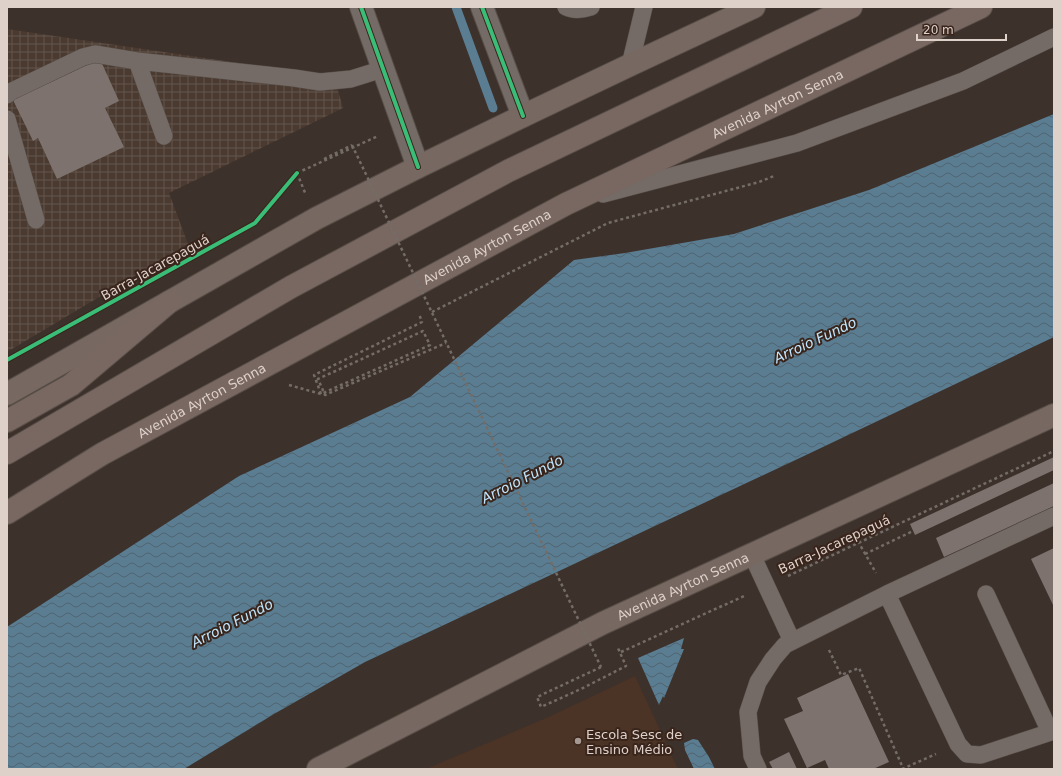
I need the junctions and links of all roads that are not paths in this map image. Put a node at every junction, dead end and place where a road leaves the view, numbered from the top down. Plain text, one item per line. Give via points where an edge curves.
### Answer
1 (361, 7) edge
2 (482, 7) edge
3 (566, 7) edge
4 (591, 7) edge
5 (644, 7) edge
6 (754, 7) edge
7 (850, 7) edge
8 (981, 7) edge
9 (1054, 37) edge
10 (137, 60) junction
11 (630, 65) junction
12 (383, 68) junction
13 (7, 96) edge
14 (523, 116) junction
15 (7, 119) edge
16 (164, 136) dead end
17 (418, 167) junction
18 (566, 204) junction
19 (36, 220) dead end
20 (169, 302) junction
21 (7, 394) edge
22 (1054, 415) edge
23 (7, 422) edge
24 (7, 453) edge
25 (7, 513) edge
26 (1054, 516) edge
27 (752, 555) junction
28 (887, 594) junction
29 (986, 594) dead end
30 (792, 641) junction
31 (1052, 732) edge
32 (318, 769) edge
33 (758, 769) edge

1 - 12 street
2 - 14 street
3 - 4 lane via 571,10
5 - 11 lane
6 - 11 highway
7 - 24 highway via 494,179 290,287
8 - 18 highway, Avenida Ayrton Senna
9 - 18 lane via 963,81 797,143
10 - 12 lane via 320,82 351,79
10 - 13 lane via 95,54 84,57 10,92
10 - 16 lane
11 - 14 highway
12 - 17 street
14 - 17 highway
15 - 19 lane
17 - 20 highway via 317,218
18 - 25 highway, Avenida Ayrton Senna via 102,454
20 - 21 highway
20 - 23 highway via 71,385
22 - 27 highway, Avenida Ayrton Senna
26 - 28 lane
27 - 30 lane
27 - 32 highway, Avenida Ayrton Senna via 603,623
28 - 30 lane
28 - 31 lane via 958,744 967,754 981,755
29 - 31 lane
30 - 33 lane via 773,659 758,682 748,712 752,756

